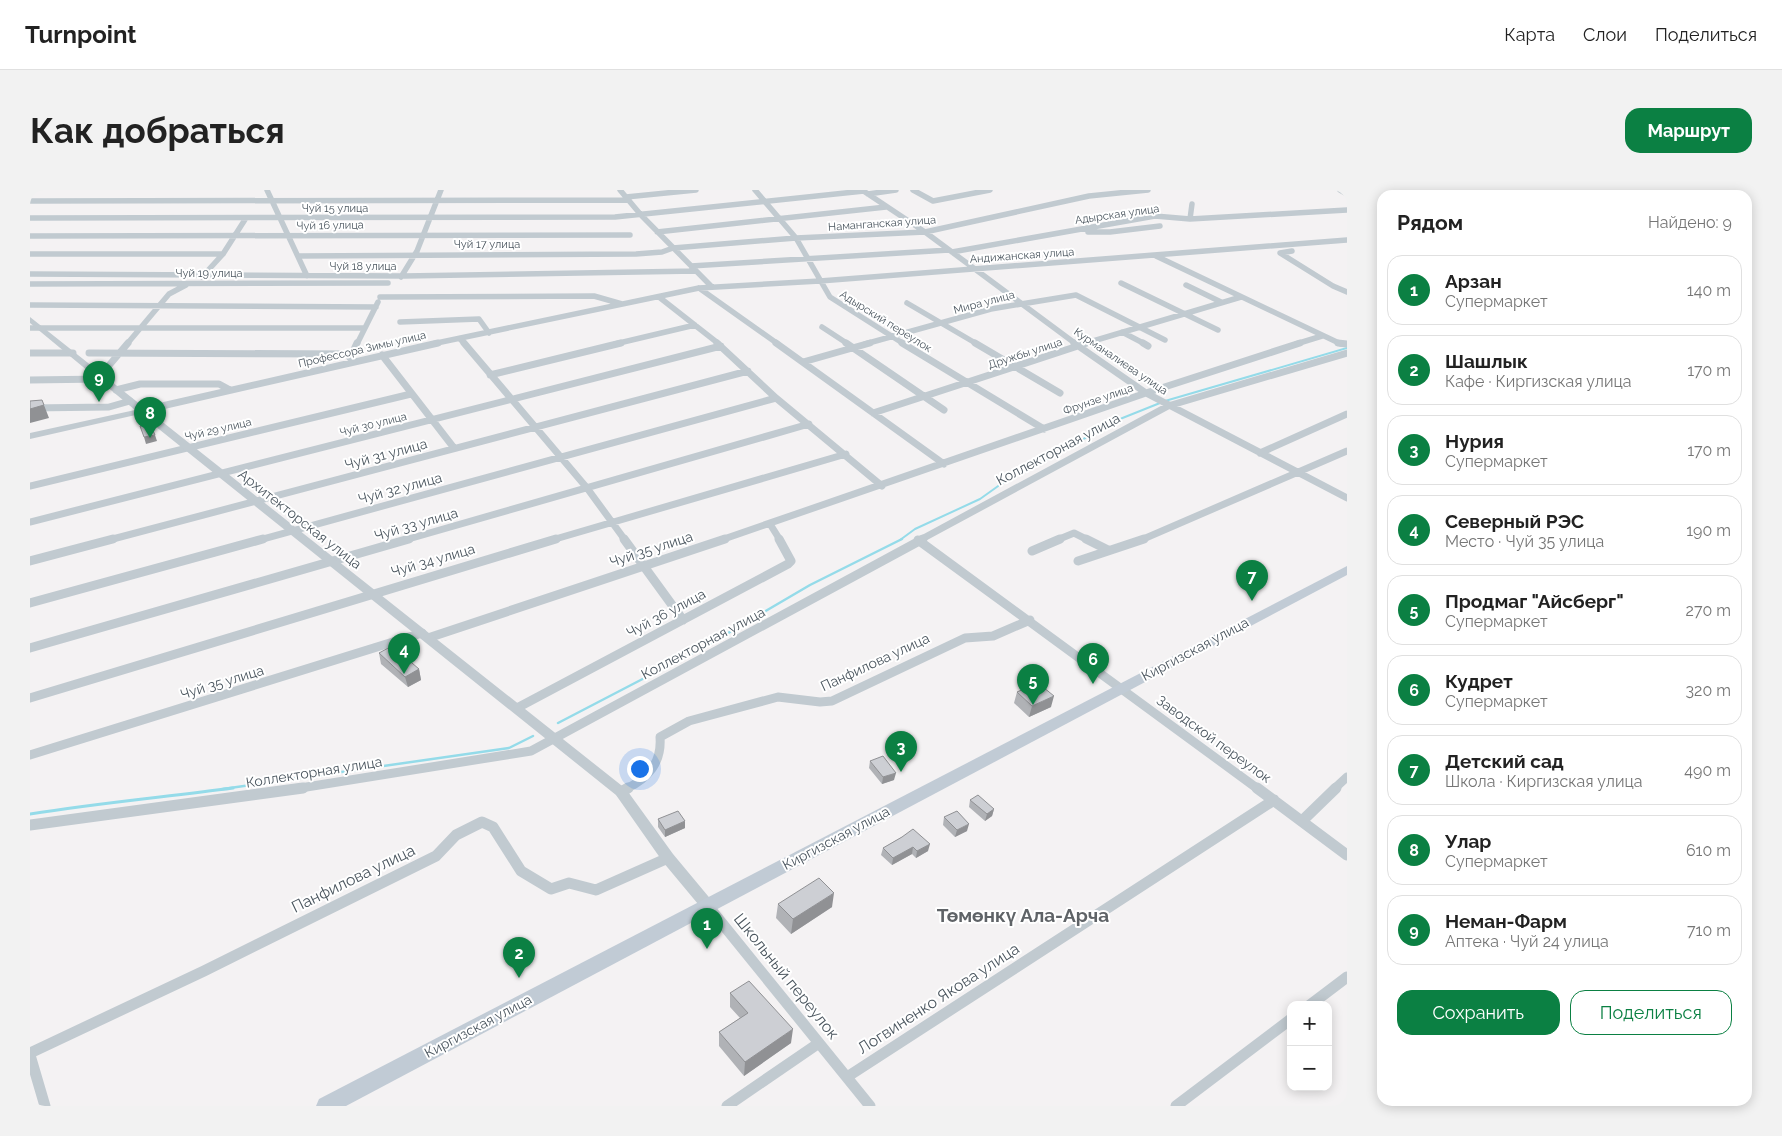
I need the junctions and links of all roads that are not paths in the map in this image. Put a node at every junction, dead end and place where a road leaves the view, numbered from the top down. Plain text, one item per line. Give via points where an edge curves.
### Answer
1 (267, 190) edge
2 (441, 190) edge
3 (620, 190) edge
4 (696, 190) edge
5 (756, 190) edge
6 (896, 190) edge
7 (913, 190) edge
8 (986, 190) edge
9 (1102, 190) edge
10 (1148, 190) edge
11 (865, 192) edge
12 (1109, 194) junction
13 (628, 199) junction
14 (30, 201) edge
15 (272, 201) junction
16 (438, 202) junction
17 (766, 202) junction
18 (1192, 204) dead end
19 (886, 207) junction
20 (1347, 210) edge
21 (641, 215) junction
22 (30, 218) edge
23 (246, 218) junction
24 (282, 218) junction
25 (430, 218) junction
26 (778, 218) junction
27 (1190, 219) junction
28 (1160, 226) dead end
29 (657, 232) junction
30 (925, 232) junction
31 (1066, 232) junction
32 (423, 234) junction
33 (630, 235) dead end
34 (30, 236) edge
35 (234, 236) junction
36 (288, 236) junction
37 (796, 238) junction
38 (1347, 240) edge
39 (1347, 245) edge
40 (673, 248) junction
41 (950, 251) junction
42 (30, 254) edge
43 (223, 254) junction
44 (416, 254) junction
45 (300, 256) junction
46 (1156, 256) junction
47 (806, 258) junction
48 (690, 266) junction
49 (973, 268) junction
50 (696, 271) junction
51 (30, 274) edge
52 (206, 275) junction
53 (307, 276) junction
54 (404, 276) junction
55 (820, 281) junction
56 (192, 283) junction
57 (388, 283) junction
58 (1121, 283) dead end
59 (30, 284) edge
60 (1186, 285) dead end
61 (712, 287) junction
62 (699, 288) junction
63 (1347, 292) edge
64 (1241, 296) junction
65 (380, 297) junction
66 (659, 297) junction
67 (1221, 302) junction
68 (907, 303) dead end
69 (1020, 303) junction
70 (622, 304) junction
71 (30, 305) edge
72 (159, 307) junction
73 (376, 307) junction
74 (1184, 313) junction
75 (30, 319) edge
76 (400, 322) dead end
77 (942, 324) junction
78 (695, 325) junction
79 (1138, 326) junction
80 (822, 327) dead end
81 (30, 328) edge
82 (43, 328) junction
83 (141, 328) junction
84 (364, 328) junction
85 (1218, 330) dead end
86 (1122, 332) junction
87 (489, 333) junction
88 (1322, 336) junction
89 (893, 338) junction
90 (460, 339) junction
91 (1165, 340) dead end
92 (721, 346) junction
93 (1148, 346) dead end
94 (1079, 347) junction
95 (1345, 347) edge
96 (854, 348) junction
97 (73, 353) junction
98 (89, 353) dead end
99 (30, 354) edge
100 (121, 354) junction
101 (354, 354) junction
102 (382, 356) junction
103 (802, 362) junction
104 (345, 364) junction
105 (1016, 367) junction
106 (748, 371) junction
107 (490, 375) junction
108 (101, 378) junction
109 (30, 380) edge
110 (967, 382) junction
111 (116, 390) junction
112 (230, 390) junction
113 (1060, 393) dead end
114 (1146, 393) junction
115 (411, 394) junction
116 (924, 396) junction
117 (776, 398) junction
118 (512, 400) junction
119 (130, 402) junction
120 (1168, 406) junction
121 (30, 408) edge
122 (944, 410) dead end
123 (140, 411) junction
124 (873, 413) junction
125 (1347, 414) edge
126 (433, 420) junction
127 (809, 424) junction
128 (535, 427) junction
129 (1044, 428) junction
130 (30, 436) edge
131 (187, 448) junction
132 (454, 448) junction
133 (1347, 451) edge
134 (1260, 452) junction
135 (846, 454) junction
136 (560, 457) junction
137 (944, 464) junction
138 (1298, 472) junction
139 (221, 475) junction
140 (30, 486) edge
141 (882, 486) junction
142 (587, 488) junction
143 (1347, 498) edge
144 (256, 501) junction
145 (30, 522) edge
146 (611, 522) junction
147 (770, 524) junction
148 (293, 531) junction
149 (918, 540) junction
150 (1108, 550) junction
151 (1032, 551) dead end
152 (30, 561) edge
153 (1078, 561) dead end
154 (332, 562) junction
155 (642, 566) junction
156 (1347, 570) edge
157 (372, 593) junction
158 (30, 603) edge
159 (683, 620) junction
160 (1030, 620) junction
161 (425, 636) junction
162 (30, 648) edge
163 (1122, 687) junction
164 (30, 698) edge
165 (517, 708) junction
166 (556, 738) junction
167 (30, 755) edge
168 (1347, 777) edge
169 (621, 792) junction
170 (1274, 800) junction
171 (1302, 821) junction
172 (30, 825) edge
173 (1347, 855) edge
174 (668, 858) junction
175 (708, 906) junction
176 (1347, 977) edge
177 (1315, 1001) edge
178 (1287, 1023) edge
179 (819, 1043) junction
180 (30, 1054) edge
181 (847, 1077) junction
182 (45, 1106) edge
183 (326, 1106) edge
184 (727, 1106) edge
185 (870, 1106) edge
186 (1176, 1106) edge

1 - 15 street
2 - 16 street
3 - 13 street
4 - 13 street
5 - 17 street, Адырский переулок
6 - 11 street, Чуй 15 улица
7 - 8 street via 932,201
9 - 12 street
10 - 12 street, Наманганская улица
11 - 17 street, Чуй 15 улица
11 - 19 street, Курманалиева улица
12 - 30 street, Наманганская улица
13 - 16 street
13 - 21 street
14 - 15 street
15 - 16 street
15 - 24 street
16 - 25 street
17 - 21 street, Чуй 15 улица
17 - 26 street, Адырский переулок
18 - 27 street
19 - 26 street
19 - 30 street, Курманалиева улица
20 - 27 street, Адырская улица
21 - 25 street, Чуй 15 улица
21 - 29 street
22 - 23 street, Чуй 15 улица
23 - 24 street, Чуй 15 улица
23 - 35 street
24 - 25 street, Чуй 15 улица
24 - 36 street
25 - 32 street
26 - 29 street
26 - 37 street, Адырский переулок
27 - 31 street, Адырская улица via 1155,216
28 - 31 street via 1110,232
29 - 40 street
30 - 37 street, Наманганская улица
30 - 41 street, Курманалиева улица
31 - 41 street, Адырская улица
32 - 33 street, Чуй 16 улица
32 - 36 street, Чуй 16 улица
32 - 44 street
34 - 35 street, Чуй 16 улица
35 - 36 street, Чуй 16 улица
35 - 43 street
36 - 45 street
37 - 40 street, Наманганская улица
37 - 47 street, Адырский переулок
38 - 46 street, Андижанская улица
39 - 63 street via 1280,254
40 - 44 street, Чуй 17 улица via 636,254
40 - 48 street
41 - 47 street, Адырская улица
41 - 49 street, Курманалиева улица
42 - 43 street
43 - 52 street
44 - 45 street, Чуй 17 улица
44 - 54 street
45 - 53 street
46 - 49 street, Андижанская улица
46 - 64 street
47 - 48 street, Адырская улица
47 - 55 street, Адырский переулок
48 - 50 street
49 - 55 street, Андижанская улица
49 - 69 street, Курманалиева улица
50 - 54 street, Чуй 18 улица
50 - 61 street
51 - 52 street, Чуй 18 улица
52 - 53 street, Чуй 18 улица
52 - 56 street
53 - 54 street, Чуй 18 улица
54 - 57 street
55 - 61 street, Андижанская улица
55 - 89 street, Адырский переулок via 830,297
56 - 57 street, Чуй 19 улица
56 - 59 street, Чуй 19 улица
56 - 72 street via 169,294
57 - 65 street
58 - 74 street
60 - 67 street
61 - 62 street, Андижанская улица
62 - 66 street, Профессора Зимы улица
62 - 103 street
64 - 67 street, Дружбы улица
64 - 88 street
65 - 70 street via 594,296
65 - 73 street
66 - 70 street, Профессора Зимы улица
66 - 78 street
67 - 74 street, Дружбы улица
68 - 77 street
69 - 77 street, Мира улица
69 - 79 street, Мира улица via 1076,295
69 - 94 street, Курманалиева улица
70 - 87 street, Профессора Зимы улица
71 - 72 street
72 - 73 street
72 - 83 street
73 - 84 street
74 - 79 street, Дружбы улица
74 - 85 street
75 - 82 street, Архитекторская улица
76 - 87 street via 478,319
77 - 89 street, Мира улица
77 - 105 street
78 - 92 street
78 - 107 street
79 - 86 street, Дружбы улица
79 - 91 street, Мира улица
80 - 96 street
81 - 82 street
82 - 83 street
82 - 97 street, Архитекторская улица
83 - 84 street
83 - 100 street
84 - 101 street
86 - 93 street
86 - 94 street, Дружбы улица
87 - 90 street, Профессора Зимы улица
88 - 95 street
88 - 114 street, Фрунзе улица
89 - 96 street, Мира улица
89 - 110 street, Адырский переулок
90 - 102 street, Профессора Зимы улица
90 - 107 street
92 - 106 street
92 - 118 street, Чуй 30 улица
94 - 105 street, Дружбы улица
94 - 114 street, Курманалиева улица
95 - 120 street, Коллекторная улица
96 - 103 street, Мира улица
96 - 116 street
97 - 99 street
97 - 108 street, Архитекторская улица
98 - 100 street
100 - 101 street
100 - 108 street
101 - 104 street
102 - 104 street, Профессора Зимы улица
102 - 115 street
103 - 124 street
104 - 112 street, Профессора Зимы улица
105 - 110 street, Дружбы улица
105 - 113 street
106 - 117 street
106 - 128 street, Чуй 31 улица
107 - 118 street
108 - 109 street
108 - 111 street, Архитекторская улица
110 - 116 street, Дружбы улица
110 - 129 street, Адырский переулок
111 - 112 street via 140,384 219,384
111 - 119 street, Архитекторская улица
112 - 123 street, Профессора Зимы улица
114 - 120 street, Курманалиева улица
114 - 129 street, Фрунзе улица
115 - 126 street
115 - 131 street, Чуй 29 улица
116 - 122 street
116 - 124 street, Дружбы улица
117 - 127 street
117 - 136 street, Чуй 32 улица
118 - 126 street, Чуй 30 улица
118 - 128 street
119 - 121 street via 109,407
119 - 123 street, Архитекторская улица
120 - 134 street, Курманалиева улица
120 - 149 street, Коллекторная улица
123 - 130 street, Профессора Зимы улица
123 - 131 street, Архитекторская улица
124 - 137 street
125 - 134 street
126 - 132 street
126 - 139 street, Чуй 30 улица
127 - 135 street
127 - 142 street, Чуй 33 улица
128 - 132 street, Чуй 31 улица
128 - 136 street
129 - 137 street, Фрунзе улица
131 - 139 street, Архитекторская улица
131 - 140 street, Чуй 29 улица
132 - 144 street, Чуй 31 улица
133 - 138 street
134 - 138 street, Курманалиева улица
135 - 141 street
135 - 146 street, Чуй 34 улица
136 - 142 street
136 - 148 street, Чуй 32 улица
137 - 141 street, Фрунзе улица
138 - 143 street, Курманалиева улица
138 - 150 street via 1127,546
139 - 144 street, Архитекторская улица
139 - 145 street, Чуй 30 улица
141 - 147 street, Чуй 35 улица
142 - 146 street
142 - 154 street, Чуй 33 улица
144 - 148 street, Архитекторская улица
144 - 152 street, Чуй 31 улица
146 - 155 street
146 - 157 street, Чуй 34 улица
147 - 155 street, Чуй 35 улица
147 - 159 street, Чуй 36 улица via 791,560
148 - 154 street, Архитекторская улица
148 - 158 street, Чуй 32 улица
149 - 160 street, Заводской переулок
149 - 166 street, Коллекторная улица
150 - 151 street via 1074,533
150 - 153 street
154 - 157 street, Архитекторская улица
154 - 162 street, Чуй 33 улица
155 - 159 street
155 - 161 street, Чуй 35 улица
156 - 163 main road, Киргизская улица
157 - 161 street, Архитекторская улица
157 - 164 street, Чуй 34 улица
159 - 165 street, Чуй 36 улица
160 - 163 street, Заводской переулок
160 - 169 street, Панфилова улица via 993,636 965,638 832,701 821,704 782,696 740,709 700,716 671,728 660,737 662,752 657,766
161 - 165 street, Архитекторская улица
161 - 167 street, Чуй 35 улица
163 - 170 street, Заводской переулок
163 - 175 main road, Киргизская улица
165 - 166 street, Архитекторская улица
166 - 169 street, Школьный переулок
166 - 172 street, Коллекторная улица via 531,751 326,785
168 - 171 street
169 - 174 street, Школьный переулок
170 - 171 street, Заводской переулок
170 - 181 street, Логвиненко Якова улица
171 - 173 street, Заводской переулок
174 - 175 street, Школьный переулок
174 - 180 street, Панфилова улица via 596,890 569,883 551,889 521,871 492,827 482,822 452,836 436,856
175 - 179 street, Школьный переулок
175 - 183 main road, Киргизская улица
176 - 177 street
178 - 186 street
179 - 181 street, Школьный переулок
179 - 184 street
180 - 182 street
181 - 185 street, Школьный переулок

